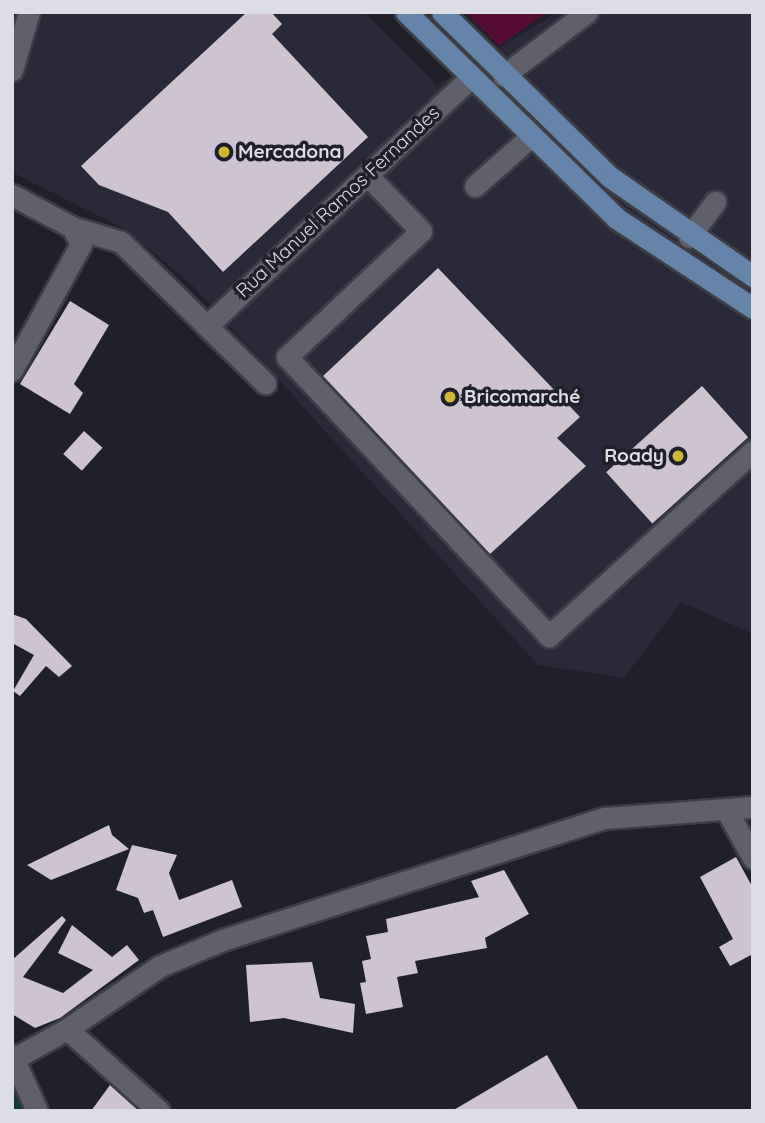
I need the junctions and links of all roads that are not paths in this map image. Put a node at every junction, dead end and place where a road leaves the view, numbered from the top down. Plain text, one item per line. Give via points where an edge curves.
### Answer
1 (29, 12) edge
2 (406, 12) edge
3 (442, 12) edge
4 (587, 12) edge
5 (12, 70) edge
6 (503, 76) junction
7 (470, 78) junction
8 (529, 138) junction
9 (367, 175) junction
10 (475, 186) dead end
11 (12, 195) edge
12 (715, 202) dead end
13 (72, 228) junction
14 (689, 237) junction
15 (753, 276) edge
16 (753, 308) edge
17 (207, 326) junction
18 (12, 370) edge
19 (265, 383) dead end
20 (753, 451) edge
21 (753, 807) edge
22 (727, 811) junction
23 (753, 858) edge
24 (67, 1029) junction
25 (14, 1057) edge
26 (37, 1111) edge
27 (159, 1111) edge

1 - 5 street
2 - 7 main road
3 - 6 main road
4 - 6 street
6 - 14 main road via 610,177
7 - 8 main road
7 - 9 street, Rua Manuel Ramos Fernandes
8 - 10 street
8 - 16 main road via 616,218
9 - 17 street, Rua Manuel Ramos Fernandes
9 - 20 street via 421,231 287,357 550,636
11 - 13 street
12 - 14 street
13 - 17 street via 121,242
13 - 18 street via 81,244
14 - 15 main road
17 - 19 street
21 - 22 street
22 - 23 street
22 - 24 street via 605,818 225,939 160,966
24 - 25 street
24 - 27 street
25 - 26 street

